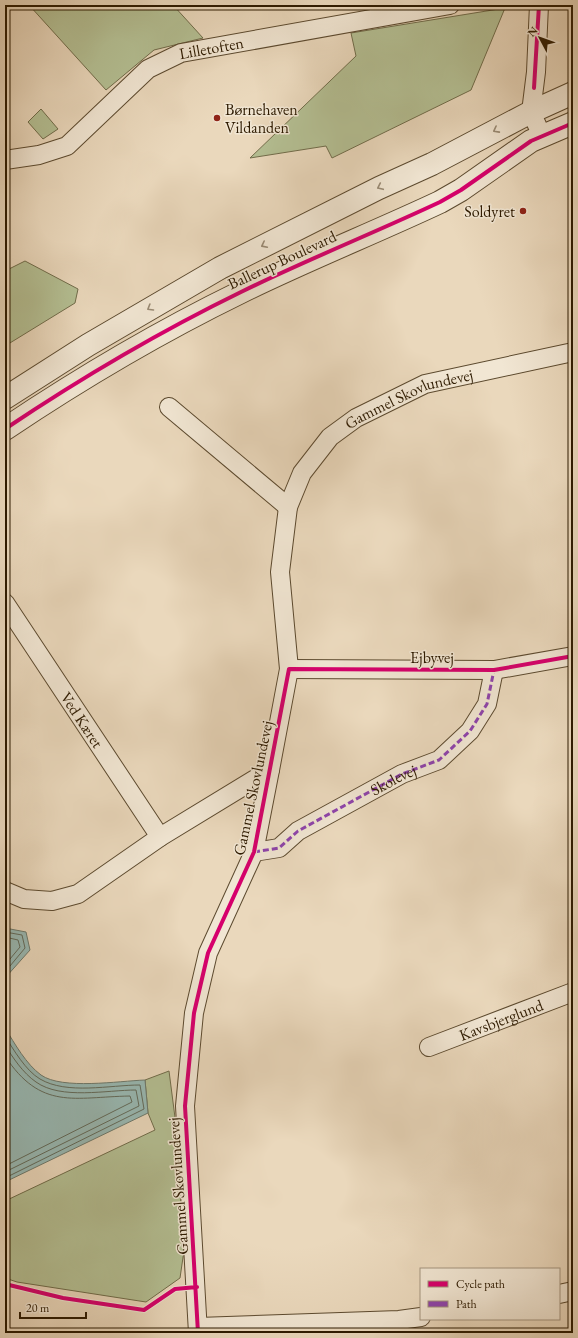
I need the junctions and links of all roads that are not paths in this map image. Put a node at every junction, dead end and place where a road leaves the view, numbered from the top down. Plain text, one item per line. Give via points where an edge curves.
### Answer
1 (450, 5) edge
2 (539, 5) edge
3 (573, 93) edge
4 (531, 112) junction
5 (573, 122) edge
6 (542, 136) junction
7 (5, 160) edge
8 (573, 352) edge
9 (5, 398) edge
10 (170, 407) dead end
11 (5, 429) edge
12 (288, 507) junction
13 (5, 603) edge
14 (573, 656) edge
15 (289, 669) junction
16 (494, 670) junction
17 (270, 770) junction
18 (160, 838) junction
19 (254, 852) junction
20 (5, 891) edge
21 (573, 992) edge
22 (429, 1047) dead end
23 (573, 1291) edge
24 (560, 1294) edge
25 (420, 1317) edge
26 (198, 1330) edge

1 - 7 street, Lilletoften via 181,53 148,69 67,146 39,156
2 - 4 street via 536,72
3 - 4 street, Ballerup Boulevard
4 - 6 street
4 -> 9 street, Ballerup Boulevard via 432,164 220,268 94,341
5 - 6 street, Ballerup Boulevard
6 - 11 street, Ballerup Boulevard via 518,149 440,202 286,270 184,320 99,368
8 - 12 street, Gammel Skovlundevej via 425,384 356,418 330,437 311,461 302,473
10 - 12 street
12 - 15 street, Gammel Skovlundevej via 280,572
13 - 18 street, Ved Kæret
14 - 16 street, Ejbyvej
15 - 16 street, Ejbyvej
15 - 17 street, Gammel Skovlundevej
16 - 19 street, Skolevej via 487,704 470,731 439,760 402,774 298,831 279,848
17 - 18 street
17 - 19 street, Gammel Skovlundevej
18 - 20 street via 78,894 52,901 24,900
19 - 26 street, Gammel Skovlundevej via 208,953 194,1013 185,1106
21 - 22 street, Kavsbjerglund
23 - 24 street
25 - 26 street

